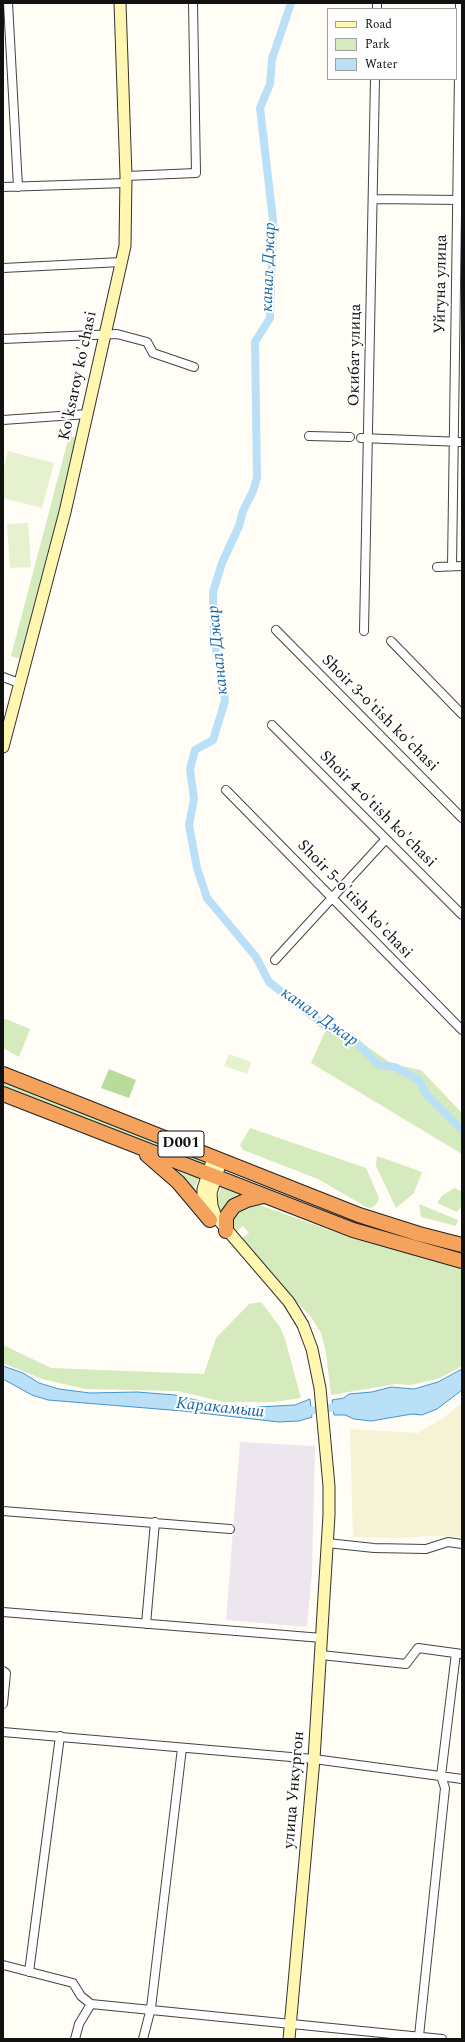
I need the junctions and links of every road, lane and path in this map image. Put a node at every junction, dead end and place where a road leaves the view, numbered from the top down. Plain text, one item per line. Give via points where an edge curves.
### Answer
1 (8, 3) edge
2 (120, 3) edge
3 (193, 3) edge
4 (460, 3) edge
5 (375, 80) edge
6 (12, 87) junction
7 (3, 88) edge
8 (126, 180) junction
9 (18, 186) junction
10 (3, 187) edge
11 (373, 198) junction
12 (460, 200) edge
13 (121, 262) junction
14 (3, 268) edge
15 (105, 334) junction
16 (3, 339) edge
17 (194, 367) dead end
18 (88, 414) junction
19 (3, 420) edge
20 (309, 436) dead end
21 (350, 437) dead end
22 (365, 438) junction
23 (458, 442) edge
24 (452, 566) junction
25 (462, 566) edge
26 (437, 567) dead end
27 (276, 630) dead end
28 (364, 631) dead end
29 (390, 641) dead end
30 (3, 677) edge
31 (19, 683) junction
32 (462, 714) edge
33 (272, 725) dead end
34 (3, 747) edge
35 (226, 790) dead end
36 (462, 818) edge
37 (386, 840) junction
38 (333, 898) junction
39 (462, 915) edge
40 (275, 960) dead end
41 (462, 1030) edge
42 (3, 1074) edge
43 (3, 1094) edge
44 (136, 1146) junction
45 (217, 1159) junction
46 (211, 1176) junction
47 (264, 1196) junction
48 (358, 1215) junction
49 (210, 1220) junction
50 (354, 1230) junction
51 (226, 1231) junction
52 (462, 1245) edge
53 (462, 1261) edge
54 (318, 1388) junction
55 (3, 1511) edge
56 (154, 1522) junction
57 (230, 1529) dead end
58 (327, 1543) junction
59 (462, 1544) edge
60 (3, 1612) edge
61 (146, 1624) junction
62 (322, 1638) junction
63 (459, 1653) edge
64 (321, 1655) junction
65 (3, 1671) edge
66 (3, 1704) edge
67 (3, 1732) edge
68 (60, 1736) junction
69 (182, 1748) junction
70 (314, 1759) junction
71 (442, 1776) junction
72 (462, 1779) edge
73 (3, 1965) edge
74 (29, 1972) junction
75 (91, 2004) junction
76 (151, 2008) junction
77 (291, 2022) junction
78 (419, 2036) junction
79 (75, 2039) edge
80 (143, 2039) edge
81 (289, 2039) edge
82 (442, 2039) edge

1 - 6 street
2 - 8 main road, Ko'ksaroy ko'chasi
3 - 8 street via 196,173
4 - 12 street, Уйгуна улица
5 - 11 street, Окибат улица
6 - 7 street
6 - 9 street
8 - 9 street
8 - 13 main road, Ko'ksaroy ko'chasi via 125,246
9 - 10 street
11 - 12 street
11 - 22 street, Окибат улица
12 - 23 street, Уйгуна улица
13 - 14 street
13 - 15 main road, Ko'ksaroy ko'chasi
15 - 16 street
15 - 17 street via 137,338 147,342 153,353
15 - 18 main road, Ko'ksaroy ko'chasi
18 - 19 street
18 - 31 main road, Ko'ksaroy ko'chasi via 64,516
20 - 21 street
22 - 23 street
22 - 28 street, Окибат улица
23 - 24 street, Уйгуна улица
24 - 25 street
24 - 26 street
27 - 36 street, Shoir 3-o'tish ko'chasi
29 - 32 street
30 - 31 street
31 - 34 main road, Ko'ksaroy ko'chasi
33 - 37 street, Shoir 4-o'tish ko'chasi
35 - 38 street, Shoir 5-o'tish ko'chasi
37 - 38 street
37 - 39 street, Shoir 4-o'tish ko'chasi
38 - 40 street
38 - 41 street, Shoir 5-o'tish ko'chasi
42 - 45 highway, D001
43 - 44 highway, D001
44 - 46 highway, D001
44 - 49 highway via 178,1182
45 - 46 main road
45 - 48 highway, D001
46 - 47 highway, D001
46 - 49 main road via 203,1199
46 - 51 main road via 212,1206 216,1218
47 - 50 highway, D001
47 - 51 highway via 234,1206 226,1217
48 - 50 highway
48 - 52 highway, D001
49 - 54 main road via 278,1297 293,1318 309,1352
50 - 53 highway, D001
51 - 54 main road via 296,1314 312,1349
54 - 58 main road, улица Ункургон via 323,1438
55 - 56 street
56 - 57 street
56 - 61 street
58 - 59 street via 374,1548 426,1549 448,1542
58 - 62 main road, улица Ункургон
60 - 61 street
61 - 62 street
62 - 64 main road, улица Ункургон
63 - 64 street via 418,1648 406,1664
63 - 71 street
64 - 70 main road, улица Ункургон
65 - 66 street via 6,1673
67 - 68 street
68 - 69 street
68 - 74 street
69 - 70 street
69 - 76 street
70 - 71 street
70 - 77 main road, улица Ункургон
71 - 72 street
71 - 78 street via 445,1788
73 - 74 street
74 - 75 street via 73,1983 81,1996
75 - 76 street
75 - 79 street via 79,2024
76 - 77 street
76 - 80 street
77 - 78 street
77 - 81 main road, улица Ункургон
78 - 82 street

